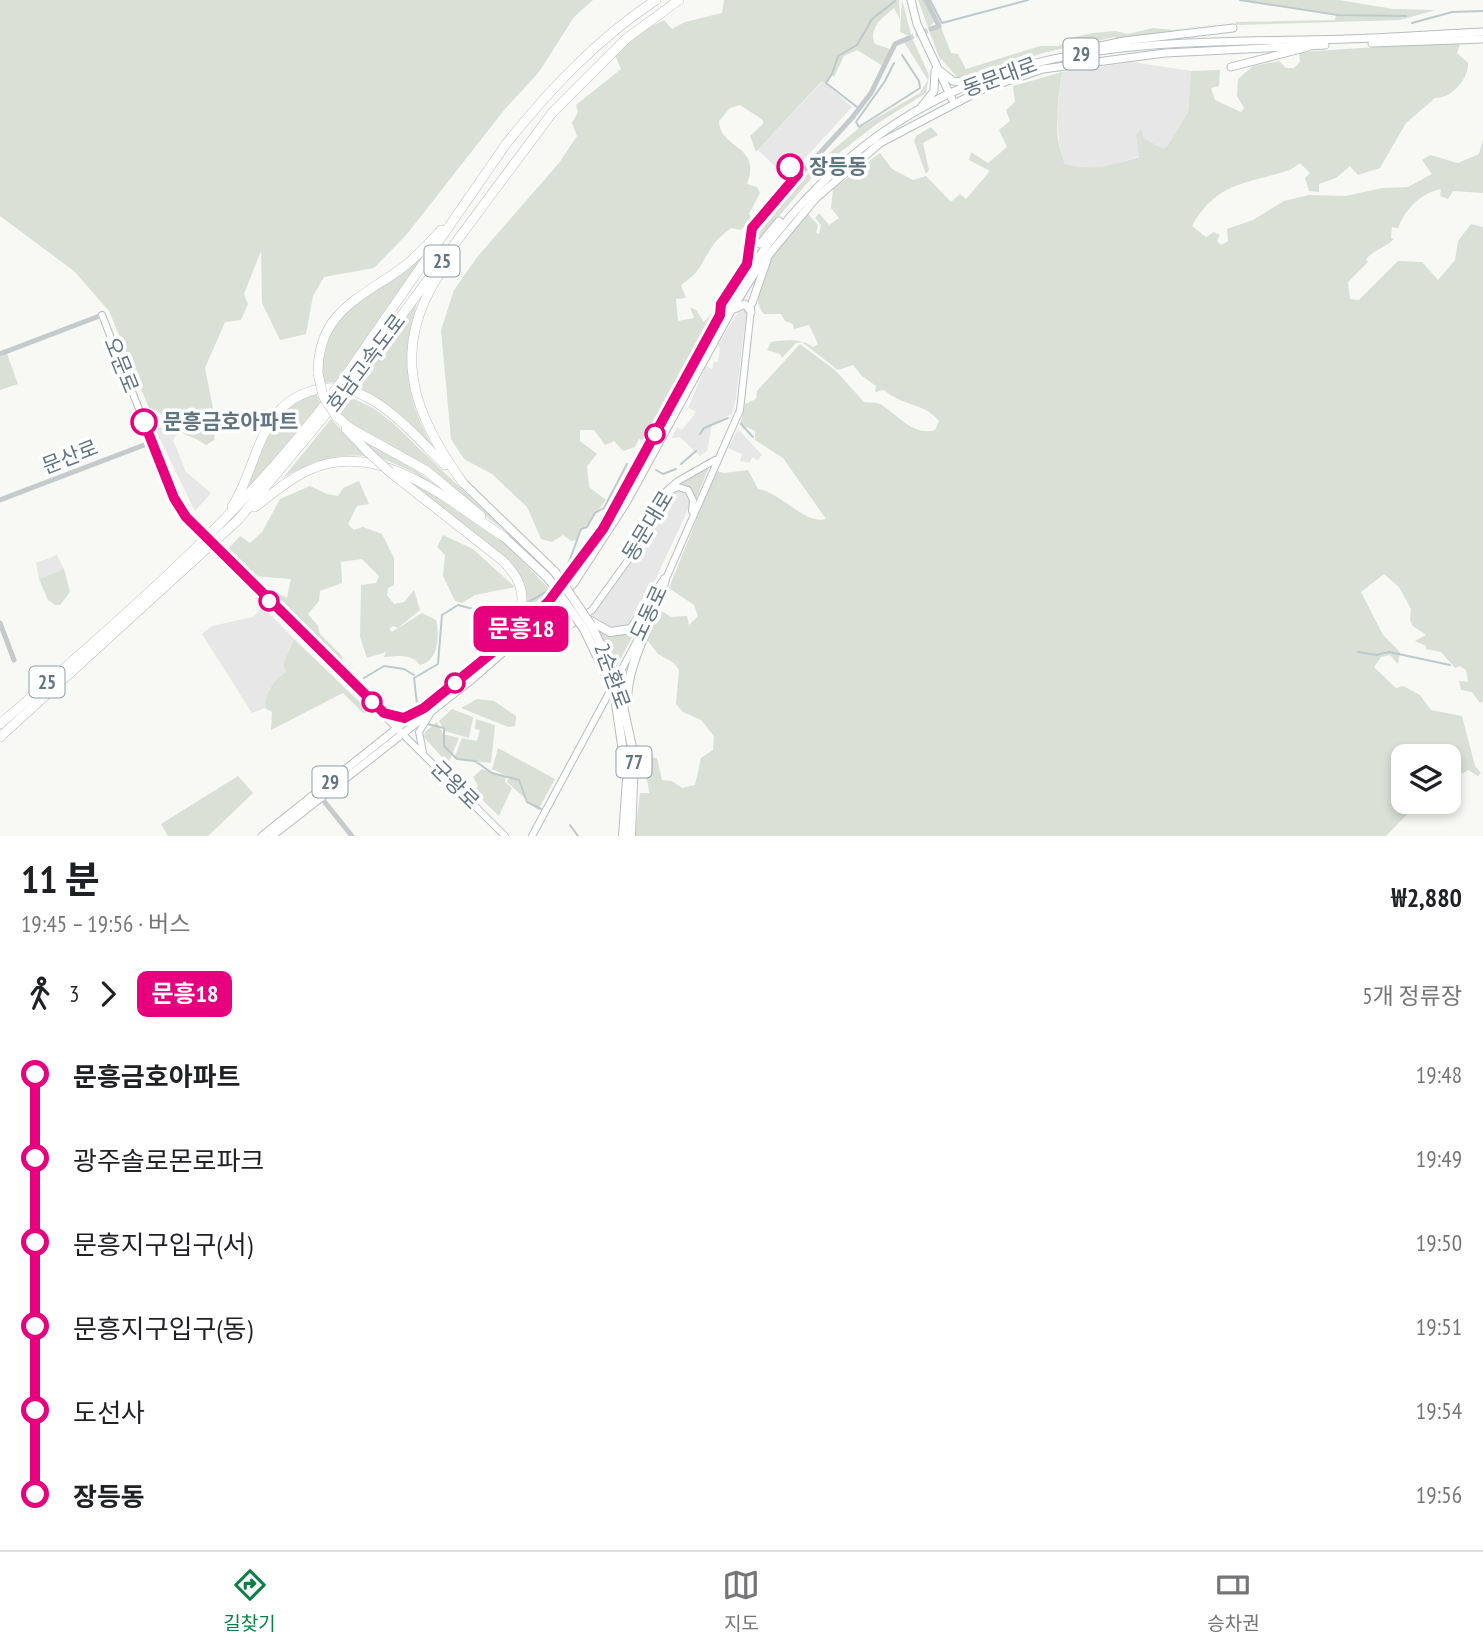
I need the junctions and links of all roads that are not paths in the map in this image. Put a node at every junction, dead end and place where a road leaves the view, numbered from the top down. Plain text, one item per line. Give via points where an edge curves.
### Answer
1 (656, 0) edge
2 (679, 0) edge
3 (911, 0) edge
4 (926, 0) edge
5 (1233, 28) dead end
6 (931, 29) dead end
7 (1483, 32) edge
8 (909, 38) tunnel mouth
9 (1483, 39) edge
10 (1312, 45) junction
11 (1042, 62) junction
12 (1231, 66) dead end
13 (935, 67) junction
14 (1013, 78) junction
15 (976, 83) junction
16 (979, 97) dead end
17 (952, 99) junction
18 (915, 113) junction
19 (531, 139) junction
20 (462, 208) junction
21 (789, 215) junction
22 (751, 233) junction
23 (750, 254) junction
24 (768, 256) junction
25 (751, 266) junction
26 (753, 276) junction
27 (752, 307) junction
28 (731, 311) junction
29 (720, 315) junction
30 (102, 316) joint
31 (0, 354) edge
32 (348, 380) junction
33 (337, 395) junction
34 (336, 416) junction
35 (152, 442) junction
36 (717, 459) junction
37 (463, 483) junction
38 (663, 494) junction
39 (0, 500) edge
40 (692, 517) junction
41 (238, 520) junction
42 (214, 530) junction
43 (504, 537) junction
44 (551, 575) junction
45 (665, 579) junction
46 (0, 623) edge
47 (589, 624) junction
48 (499, 651) junction
49 (14, 660) dead end
50 (424, 708) junction
51 (432, 712) junction
52 (384, 713) junction
53 (628, 721) junction
54 (0, 724) edge
55 (401, 731) junction
56 (0, 737) edge
57 (423, 754) junction
58 (320, 795) junction
59 (284, 818) junction
60 (273, 835) edge
61 (262, 836) edge
62 (352, 836) edge
63 (505, 836) edge
64 (532, 836) edge
65 (623, 836) edge
66 (631, 836) edge

1 - 20 highway, 호남고속도로 / 25 via 562,78 506,144
2 - 19 highway, 호남고속도로 / 25 via 602,61
3 - 13 main road
4 - 6 street via 939,26
5 - 11 main road via 1113,43
7 - 11 main road, 동문대로 / 29 via 1230,40 1104,51
8 - 22 street via 895,44 868,98
9 - 10 main road, 동문대로 / 29
10 - 12 main road
10 - 14 main road, 동문대로 / 29 via 1094,60
11 - 15 main road, 동문대로 / 29
13 - 15 main road via 953,81
13 - 17 main road
13 - 18 main road via 934,91
14 - 16 main road
14 - 17 main road, 동문대로 / 29
15 - 17 main road, 동문대로 / 29
17 - 18 main road, 동문대로 / 29
17 - 24 main road, 동문대로 / 29 via 880,143 844,172
18 - 21 main road, 동문대로 / 29 via 841,164
19 - 32 highway, 호남고속도로 / 25
19 - 37 highway via 432,285 414,335 411,369 422,418
20 - 32 highway, 호남고속도로 / 25
20 - 34 highway, bridge via 416,256 336,315 322,340 318,373 323,396
21 - 22 main road via 760,244 752,241
21 - 25 main road, 동문대로 / 29
22 - 23 street
23 - 25 street
23 - 29 street via 721,304
24 - 26 main road, 동문대로 / 29
24 - 27 main road
25 - 26 main road
25 - 29 main road, 동문대로 / 29
26 - 27 main road
26 - 28 main road, 동문대로 / 29
27 - 28 main road via 745,304
27 - 36 main road via 740,410
28 - 48 main road, 동문대로 / 29 via 600,546 553,606
29 - 48 main road, 동문대로 / 29 via 591,548
30 - 31 street
30 - 35 main road, 오문로
32 - 33 highway, 호남고속도로 / 25, bridge
33 - 41 highway, 호남고속도로 / 25
33 - 42 highway, 호남고속도로 / 25
34 - 43 highway via 427,471
34 - 48 highway, bridge via 369,453 516,576 523,594 520,613
35 - 39 street, 문산로
35 - 52 main road, 오문로, bridge via 178,506 192,524
36 - 38 main road, 동문대로
36 - 40 main road, 도동로
37 - 42 highway via 373,399 343,388 320,389 297,397 276,415 240,493
37 - 44 highway, 2순환로 / 77
38 - 40 main road via 678,486 688,490
38 - 48 main road, 동문대로 via 644,538 597,606 565,629
40 - 45 main road, 도동로
41 - 43 highway via 311,469 371,462 420,482
41 - 56 highway, 호남고속도로 / 25
42 - 54 highway, 호남고속도로 / 25
43 - 44 highway, 2순환로 / 77
44 - 47 highway, 2순환로 / 77, bridge
45 - 47 highway via 631,629 617,633
45 - 53 highway via 659,606 628,679
45 - 64 main road, 도동로
46 - 49 street
47 - 53 highway, 2순환로 / 77, bridge via 614,672
47 - 65 highway, 2순환로 / 77, bridge via 615,697 624,744
48 - 50 main road, 동문대로 / 29
48 - 51 main road, 동문대로 / 29
50 - 52 main road via 404,718
50 - 55 main road, 동문대로 / 29
51 - 55 main road, 동문대로 / 29
51 - 57 main road via 419,732
52 - 55 main road, 오문로
53 - 66 highway, 2순환로 / 77 via 635,782
55 - 57 main road, 군왕로
55 - 58 main road, 동문대로 / 29
57 - 63 main road, 군왕로
58 - 59 main road, 동문대로 / 29
58 - 60 main road, 동문대로 / 29
58 - 62 street
59 - 60 main road
59 - 61 main road, 동문대로 / 29

